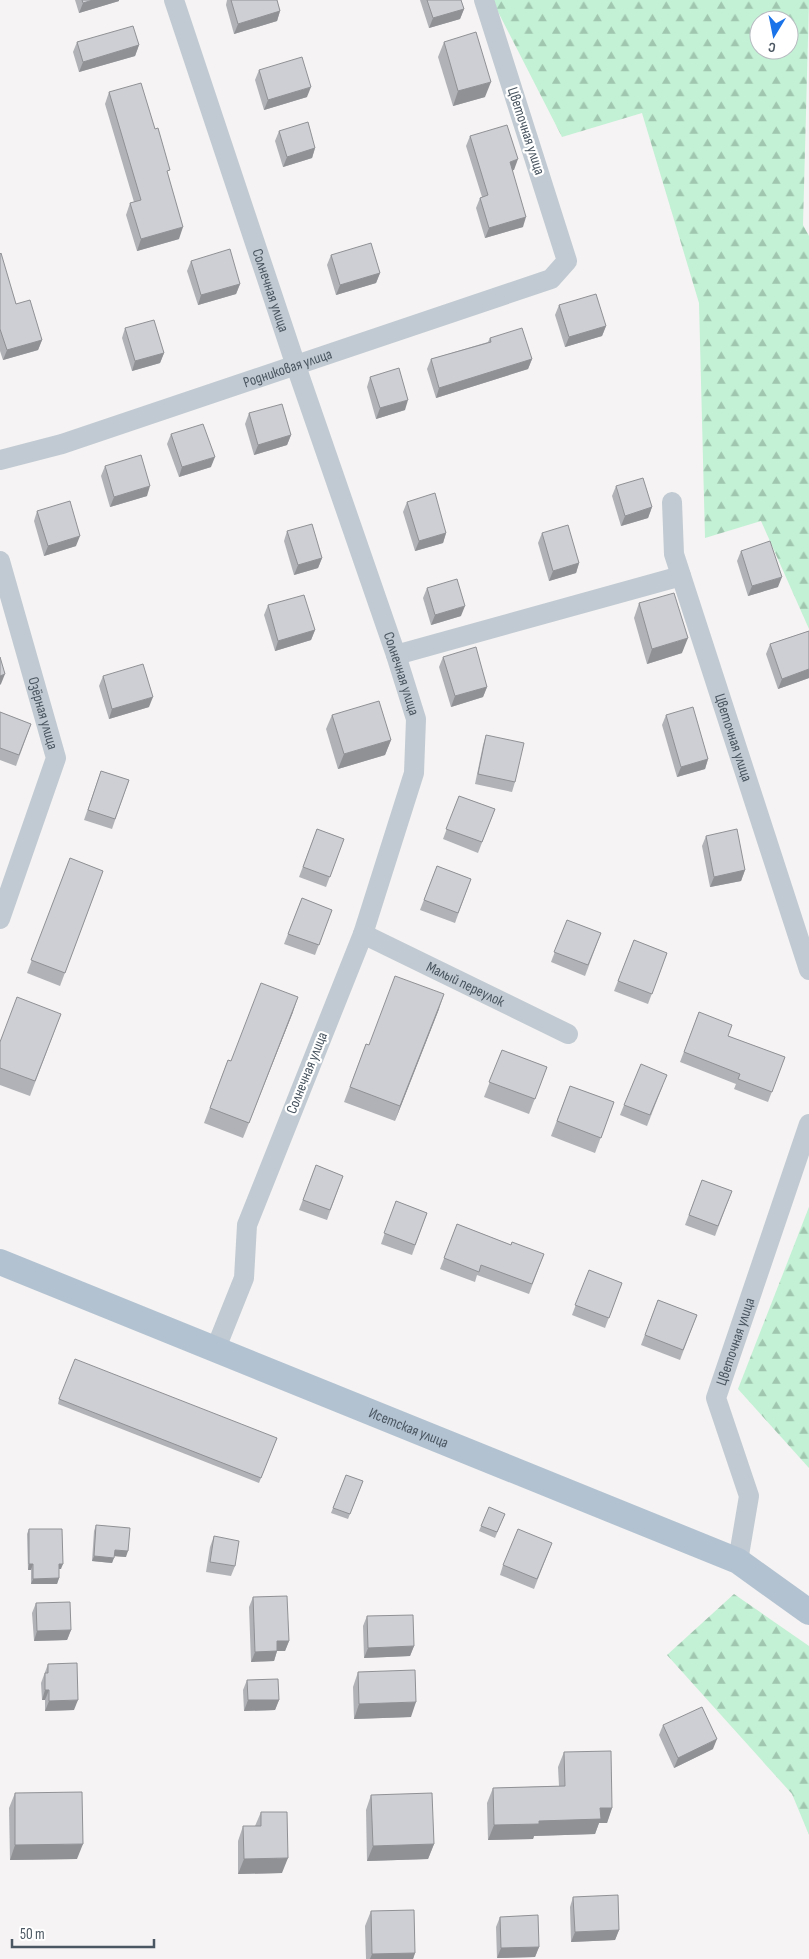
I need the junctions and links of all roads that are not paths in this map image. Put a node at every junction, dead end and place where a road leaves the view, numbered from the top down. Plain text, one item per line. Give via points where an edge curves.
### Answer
1 (174, 0) edge
2 (484, 0) edge
3 (567, 261) joint
4 (296, 366) junction
5 (0, 460) edge
6 (672, 502) dead end
7 (0, 561) edge
8 (681, 576) junction
9 (396, 655) junction
10 (0, 918) edge
11 (363, 934) junction
12 (809, 970) edge
13 (568, 1034) dead end
14 (809, 1124) edge
15 (0, 1262) edge
16 (216, 1348) junction
17 (738, 1561) junction
18 (809, 1612) edge

1 - 4 street, Солнечная улица
2 - 3 street, Цветочная улица
3 - 4 street, Родниковая улица via 551,279
4 - 5 street, Родниковая улица via 62,444
4 - 9 street, Солнечная улица
6 - 8 street, Цветочная улица via 674,554
7 - 10 street, Озёрная улица via 56,758
8 - 9 street
8 - 12 street, Цветочная улица
9 - 11 street, Солнечная улица via 416,719 414,773
11 - 13 street, Малый переулок
11 - 16 street, Солнечная улица via 247,1224 244,1278
14 - 17 street, Цветочная улица via 716,1398 749,1496
15 - 16 main road, Исетская улица
16 - 17 main road, Исетская улица
17 - 18 main road, Исетская улица

